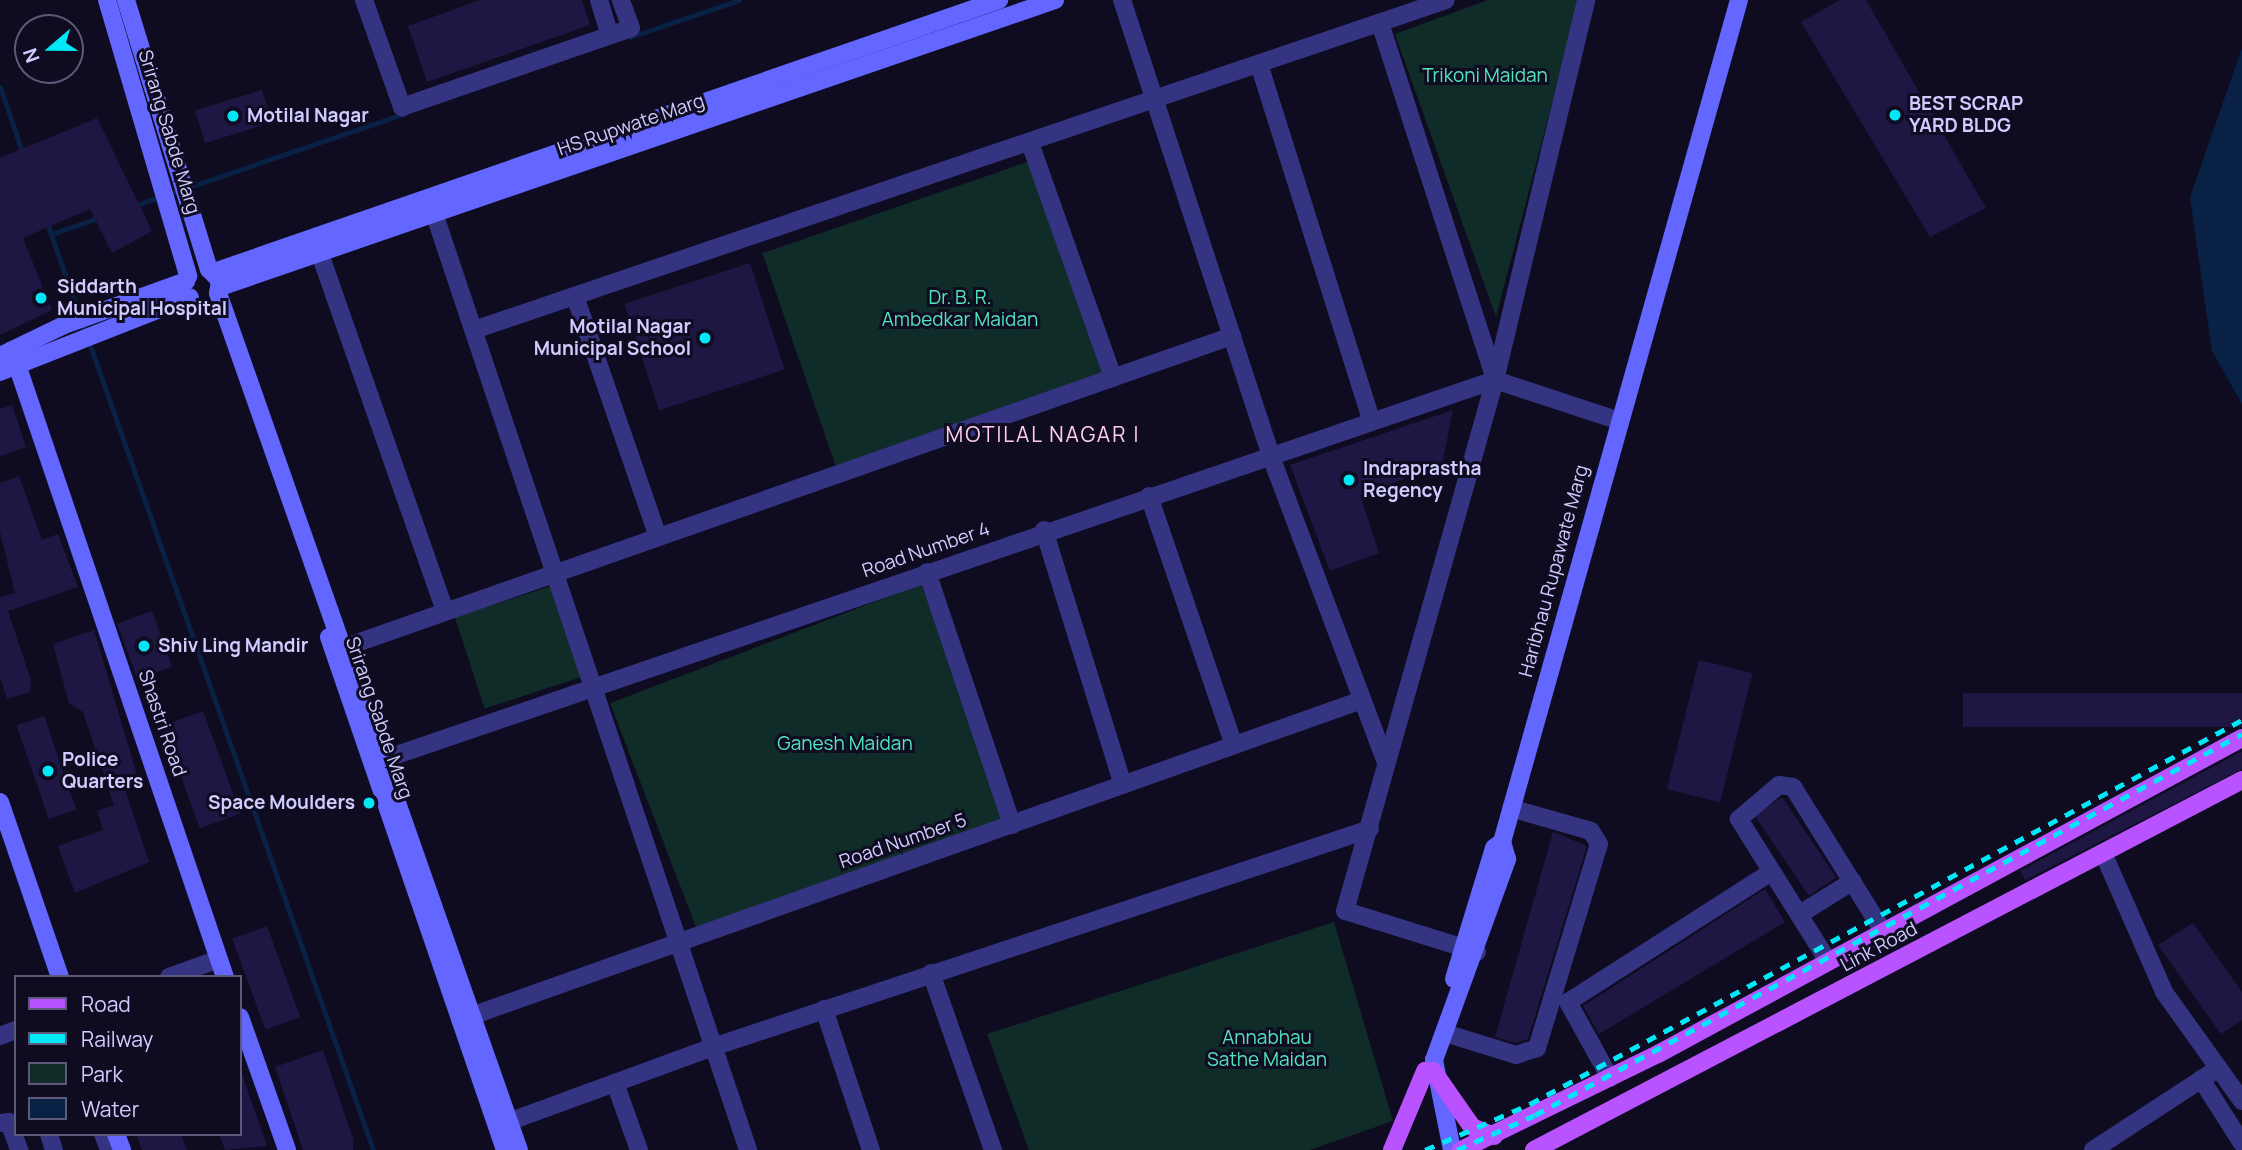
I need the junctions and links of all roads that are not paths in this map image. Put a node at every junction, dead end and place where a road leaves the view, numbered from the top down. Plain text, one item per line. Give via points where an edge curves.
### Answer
1 (107, 0) edge
2 (126, 0) edge
3 (364, 0) edge
4 (598, 0) edge
5 (621, 0) edge
6 (999, 0) edge
7 (1055, 0) edge
8 (1122, 0) edge
9 (1446, 0) edge
10 (1586, 0) edge
11 (1739, 0) edge
12 (982, 16) junction
13 (1380, 23) junction
14 (611, 35) junction
15 (1259, 64) junction
16 (139, 75) junction
17 (1155, 101) junction
18 (1031, 143) junction
19 (171, 146) junction
20 (153, 151) junction
21 (433, 207) junction
22 (294, 254) junction
23 (320, 254) junction
24 (188, 284) junction
25 (214, 285) junction
26 (575, 296) junction
27 (474, 330) junction
28 (1232, 336) junction
29 (9, 356) edge
30 (0, 372) edge
31 (1113, 378) junction
32 (1494, 380) junction
33 (1370, 417) junction
34 (1617, 420) junction
35 (1270, 454) junction
36 (1149, 496) junction
37 (1044, 530) junction
38 (658, 537) junction
39 (927, 572) junction
40 (555, 573) junction
41 (445, 611) junction
42 (339, 648) junction
43 (593, 687) junction
44 (1359, 701) junction
45 (2242, 738) edge
46 (1234, 745) junction
47 (379, 761) junction
48 (1386, 762) junction
49 (2242, 780) edge
50 (1123, 785) junction
51 (0, 802) edge
52 (1511, 808) junction
53 (1012, 825) junction
54 (1370, 829) junction
55 (2104, 855) junction
56 (1771, 872) junction
57 (1853, 881) junction
58 (1800, 914) junction
59 (1883, 931) junction
60 (678, 942) junction
61 (1471, 950) junction
62 (219, 959) junction
63 (1831, 959) junction
64 (931, 974) junction
65 (59, 975) edge
66 (175, 975) edge
67 (224, 975) edge
68 (1851, 986) junction
69 (1560, 999) junction
70 (824, 1009) junction
71 (466, 1017) junction
72 (242, 1023) edge
73 (1445, 1033) junction
74 (713, 1047) junction
75 (1658, 1054) junction
76 (2219, 1068) junction
77 (1429, 1071) junction
78 (1610, 1078) junction
79 (2202, 1079) junction
80 (1671, 1080) junction
81 (615, 1083) junction
82 (2242, 1101) edge
83 (0, 1123) edge
84 (503, 1124) junction
85 (1494, 1136) junction
86 (2242, 1143) edge
87 (1547, 1148) edge
88 (19, 1150) edge
89 (288, 1150) edge
90 (505, 1150) edge
91 (519, 1150) edge
92 (639, 1150) edge
93 (748, 1150) edge
94 (871, 1150) edge
95 (993, 1150) edge
96 (1392, 1150) edge
97 (1441, 1150) edge
98 (1452, 1150) edge
99 (1461, 1150) edge
100 (2093, 1150) edge

1 - 16 street, Srirang Sabde Marg
2 - 16 street
3 - 14 street via 402,107
4 - 14 street
5 - 14 street via 631,28
6 - 12 street
7 - 12 street, HS Rupwate Marg
8 - 17 street
9 - 13 street
10 - 32 street
11 - 34 street, Haribhau Rupawate Marg
12 - 21 street, HS Rupwate Marg
13 - 15 street
13 - 32 street
15 - 17 street
15 - 33 street
16 - 19 street, Srirang Sabde Marg
16 - 20 street, Srirang Sabde Marg
17 - 18 street
17 - 28 street
18 - 26 street
18 - 31 street
19 - 20 street
19 - 25 street, Srirang Sabde Marg
20 - 24 street, Srirang Sabde Marg
21 - 22 street
21 - 23 street, HS Rupwate Marg
21 - 27 street
22 - 23 street, HS Rupwate Marg
22 - 25 street, HS Rupwate Marg
23 - 41 street
24 - 25 street
24 - 25 street, HS Rupwate Marg
24 - 29 street, HS Rupwate Marg
25 - 42 street, Srirang Sabde Marg via 231,346
26 - 27 street
26 - 38 street
27 - 40 street
28 - 31 street
28 - 35 street
29 - 30 street, HS Rupwate Marg
29 - 62 street, Shastri Road
31 - 38 street
32 - 33 street, Road Number 4
32 - 34 street
32 - 48 street
33 - 35 street, Road Number 4
34 - 52 street, Haribhau Rupawate Marg
35 - 36 street, Road Number 4
35 - 44 street
36 - 37 street, Road Number 4
36 - 46 street
37 - 39 street, Road Number 4
37 - 50 street
38 - 40 street
39 - 43 street, Road Number 4
39 - 53 street
40 - 41 street
40 - 43 street
41 - 42 street
42 - 47 street, Srirang Sabde Marg
43 - 47 street, Road Number 4
43 - 60 street
44 - 46 street, Road Number 5
44 - 48 street
45 - 59 main road, Link Road
46 - 50 street, Road Number 5
47 - 71 street, Srirang Sabde Marg
48 - 54 street
49 - 55 main road, Link Road
50 - 53 street, Road Number 5
51 - 65 street
52 - 61 street, Haribhau Rupawate Marg via 1502,842 1507,859
52 - 69 street via 1597,837
53 - 60 street, Road Number 5
54 - 61 street via 1346,911
54 - 64 street
55 - 68 main road, Link Road
55 - 76 street via 2164,992
56 - 57 street via 1740,819 1786,783
56 - 58 street
56 - 69 street
57 - 58 street
57 - 59 street
58 - 63 street
59 - 63 main road, Link Road
60 - 71 street, Road Number 5
60 - 74 street
61 - 73 street, Haribhau Rupawate Marg
61 - 77 street
62 - 66 street
62 - 67 street, Shastri Road
63 - 68 main road
63 - 75 main road, Link Road
64 - 70 street
64 - 95 street
68 - 80 main road, Link Road
69 - 73 street via 1533,1052 1516,1055
69 - 78 street
70 - 74 street
70 - 94 street
71 - 84 street, Srirang Sabde Marg
72 - 89 street
73 - 77 street, Haribhau Rupawate Marg
74 - 81 street
74 - 93 street
75 - 78 main road, Link Road
75 - 80 main road
76 - 79 street
76 - 82 street
77 - 85 main road via 1472,1127
77 - 96 main road
77 - 97 street
77 - 98 street
78 - 85 main road, Link Road
79 - 86 street
79 - 100 street
80 - 87 main road, Link Road
81 - 84 street
81 - 92 street
83 - 88 street via 9,1122
84 - 90 street, Srirang Sabde Marg
84 - 91 street
85 - 99 main road, Link Road

